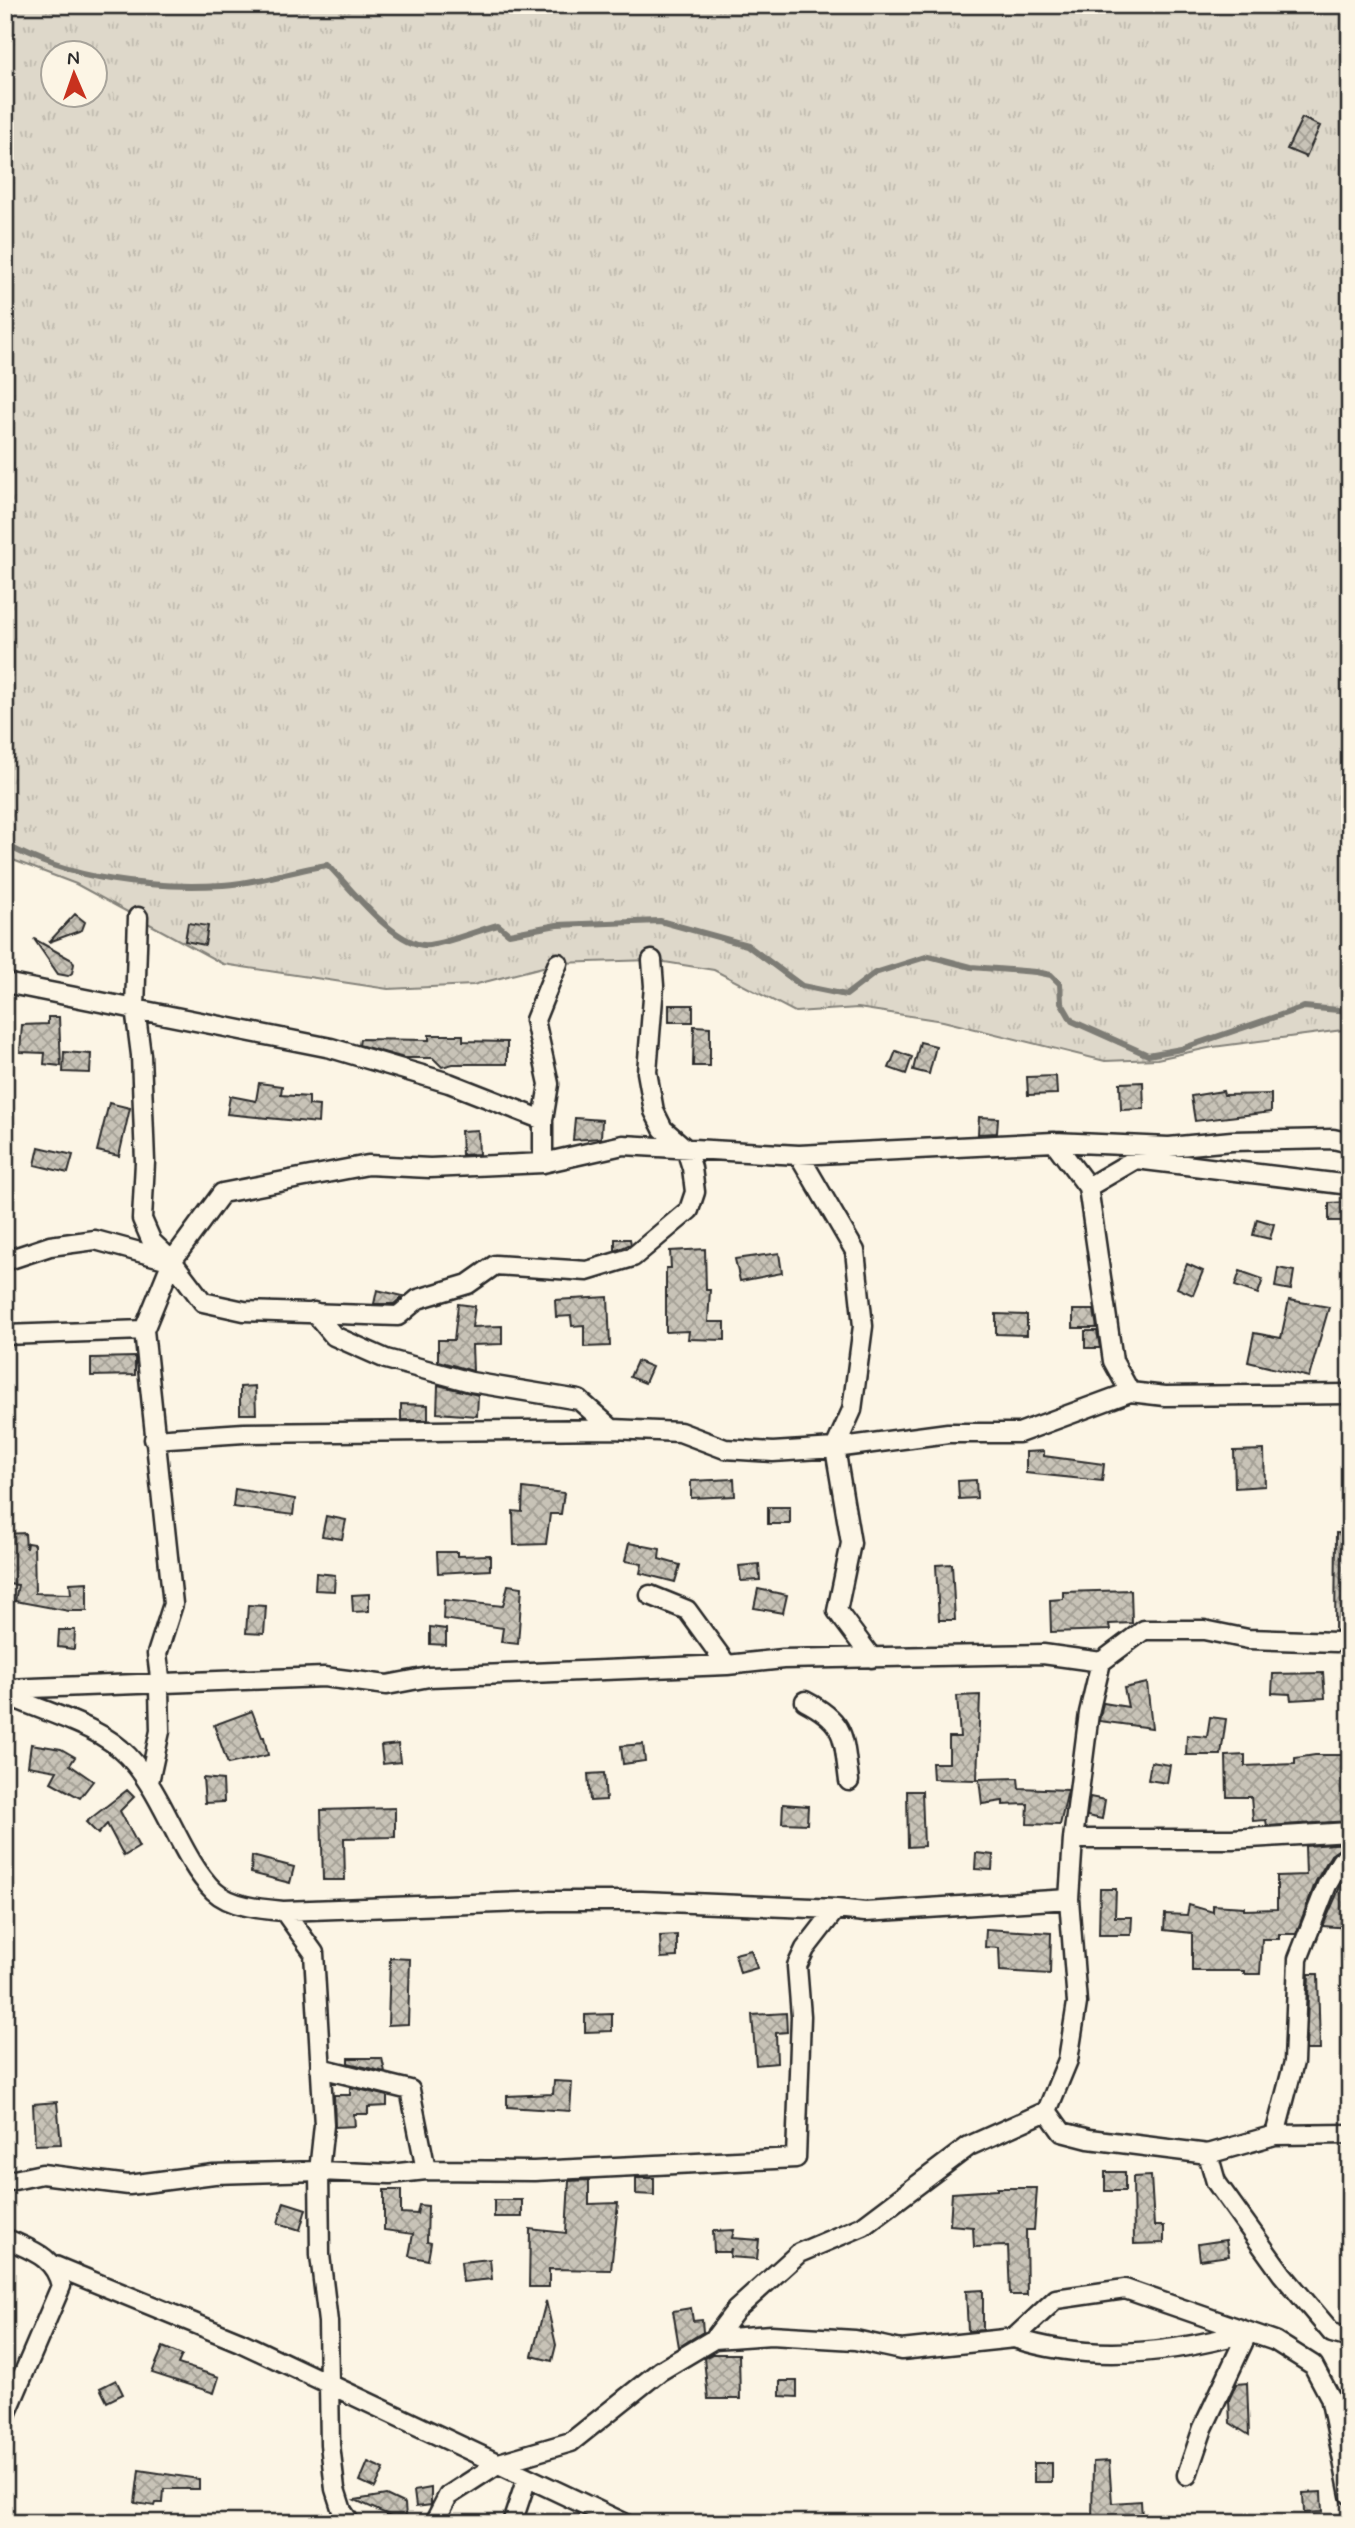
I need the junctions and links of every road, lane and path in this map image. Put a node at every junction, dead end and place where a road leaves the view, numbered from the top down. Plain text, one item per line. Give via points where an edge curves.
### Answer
1 (138, 917) dead end
2 (652, 960) dead end
3 (558, 963) dead end
4 (5, 983) edge
5 (135, 1008) junction
6 (543, 1119) junction
7 (1054, 1142) junction
8 (1350, 1143) edge
9 (685, 1149) junction
10 (799, 1156) junction
11 (543, 1163) junction
12 (1350, 1185) edge
13 (1088, 1187) junction
14 (5, 1261) edge
15 (172, 1261) junction
16 (314, 1312) junction
17 (144, 1329) junction
18 (5, 1335) edge
19 (1130, 1392) junction
20 (1350, 1394) edge
21 (611, 1429) junction
22 (154, 1439) junction
23 (835, 1448) junction
24 (650, 1595) dead end
25 (1350, 1639) edge
26 (872, 1658) junction
27 (1101, 1662) junction
28 (727, 1665) junction
29 (161, 1685) junction
30 (5, 1692) edge
31 (805, 1701) dead end
32 (849, 1781) dead end
33 (149, 1782) junction
34 (1350, 1832) edge
35 (1073, 1839) junction
36 (1350, 1857) edge
37 (1069, 1899) junction
38 (836, 1909) junction
39 (284, 1912) junction
40 (320, 2068) junction
41 (1047, 2111) junction
42 (1350, 2134) edge
43 (1275, 2135) junction
44 (1208, 2154) junction
45 (426, 2170) junction
46 (319, 2171) junction
47 (5, 2182) edge
48 (5, 2238) edge
49 (55, 2266) junction
50 (1248, 2332) junction
51 (1014, 2338) junction
52 (1350, 2338) edge
53 (714, 2339) junction
54 (328, 2384) junction
55 (5, 2417) edge
56 (499, 2463) junction
57 (1186, 2475) dead end
58 (527, 2479) junction
59 (1350, 2495) edge
60 (350, 2523) edge
61 (434, 2523) edge
62 (512, 2523) edge
63 (624, 2523) edge

1 - 5 street
2 - 9 street via 647,1072 663,1129
3 - 6 street via 535,1020 549,1084
4 - 5 street
5 - 6 street via 331,1048 450,1083
5 - 15 street via 145,1162 142,1219 152,1242
6 - 11 street
7 - 8 street via 1168,1147 1232,1141 1333,1139
7 - 10 street
7 - 13 street
9 - 10 street
9 - 11 street via 623,1145
9 - 16 street via 695,1192 689,1210 633,1256 587,1271 495,1265 468,1284 418,1299 398,1316
10 - 23 street via 855,1251 863,1326 852,1410
11 - 15 street via 430,1168 368,1165 222,1193
12 - 13 street via 1136,1158
13 - 19 street via 1113,1361
14 - 15 street via 50,1246 95,1240
15 - 16 street via 203,1302 244,1311
15 - 17 street
16 - 21 street via 334,1336 386,1359 471,1382 579,1400
17 - 18 street
17 - 22 street
19 - 20 street via 1165,1396
19 - 23 street via 1018,1433 948,1433
21 - 22 street via 244,1433
21 - 23 street via 680,1432 725,1449
22 - 29 street via 173,1604 158,1654
23 - 26 street via 851,1543 837,1611
24 - 28 street via 687,1610
25 - 27 street via 1261,1639 1204,1630 1144,1630
26 - 27 street via 1043,1654
26 - 28 street
27 - 35 street via 1089,1713
28 - 29 street via 429,1677 387,1685 324,1677
29 - 30 street
29 - 33 street via 160,1731
30 - 33 street via 89,1729 126,1754
31 - 32 street via 836,1723
33 - 39 street via 214,1891 253,1907
34 - 35 street via 1232,1839
35 - 37 street
36 - 43 street via 1341,1861 1326,1885 1298,1959 1294,2062
37 - 38 street via 865,1912
37 - 41 street via 1077,2003 1068,2060
38 - 39 street via 549,1901
38 - 45 street via 804,1949 797,1966 801,2016 796,2158 534,2171
39 - 40 street via 314,1953
40 - 45 street via 410,2090
40 - 46 street via 324,2125
41 - 44 street via 1062,2132
41 - 53 street via 969,2146 863,2226 799,2253 736,2310
42 - 43 street
43 - 44 street
44 - 52 street via 1216,2182 1282,2274 1332,2333
45 - 46 street via 390,2174
46 - 47 street via 214,2174 129,2185 42,2174
46 - 54 street
48 - 49 street
49 - 54 street via 240,2342
49 - 55 street via 61,2286
50 - 51 street via 1170,2350 1124,2352 1042,2347
50 - 51 street via 1125,2289 1056,2299
50 - 57 street via 1202,2428
50 - 59 street via 1275,2341 1313,2365 1330,2396
51 - 53 street via 901,2350 855,2340 771,2335
53 - 56 street via 660,2371 571,2442
54 - 56 street
54 - 60 street via 335,2489
56 - 58 street
56 - 61 street via 448,2496
58 - 62 street
58 - 63 street

